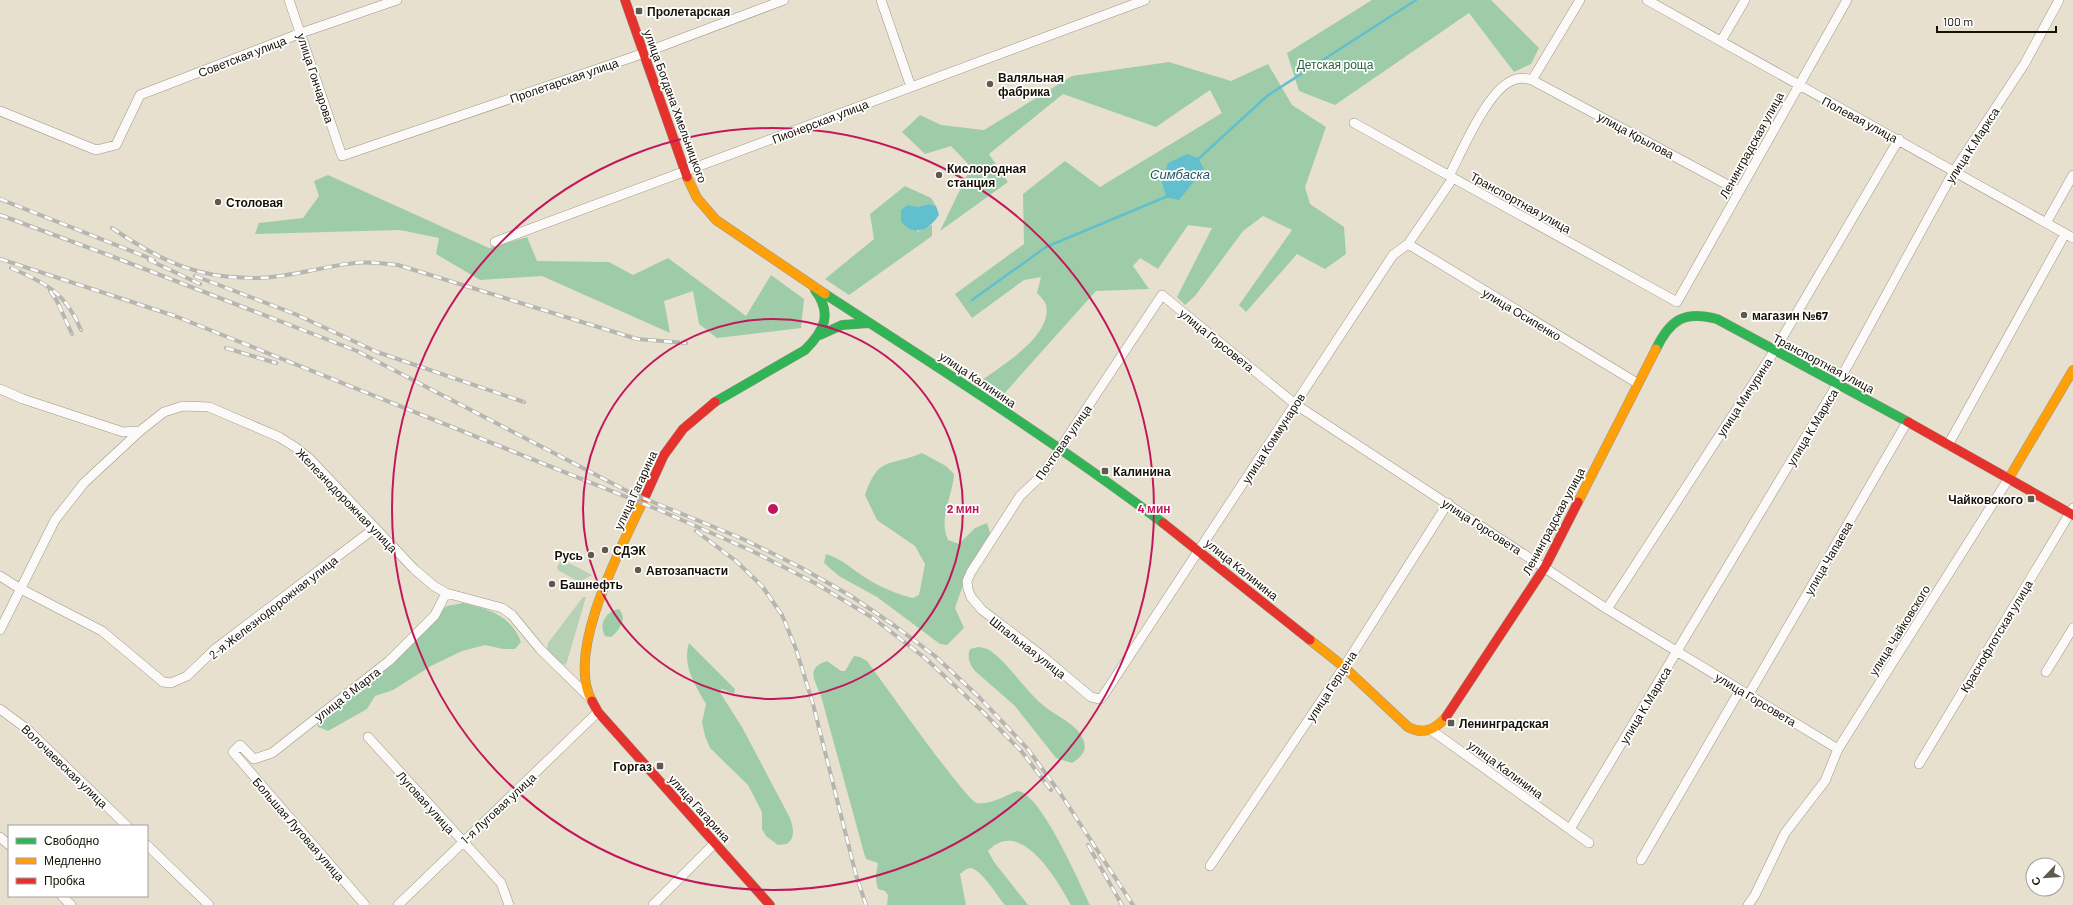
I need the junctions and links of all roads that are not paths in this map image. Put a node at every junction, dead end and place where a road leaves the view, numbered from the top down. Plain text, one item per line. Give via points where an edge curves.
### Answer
1 (289, 0) edge
2 (397, 0) edge
3 (625, 0) edge
4 (784, 0) edge
5 (881, 0) edge
6 (1145, 0) edge
7 (1580, 0) edge
8 (1647, 0) edge
9 (1745, 0) edge
10 (1847, 0) edge
11 (2059, 0) edge
12 (301, 33) junction
13 (1721, 41) junction
14 (644, 53) junction
15 (1532, 80) junction
16 (1799, 86) junction
17 (911, 87) junction
18 (0, 111) edge
19 (1354, 123) dead end
20 (1899, 139) junction
21 (342, 156) joint
22 (1954, 171) junction
23 (685, 173) junction
24 (2073, 175) edge
25 (1451, 177) junction
26 (1739, 191) junction
27 (2046, 223) junction
28 (2069, 236) edge
29 (495, 242) dead end
30 (1408, 244) junction
31 (810, 284) junction
32 (1162, 295) joint
33 (1677, 302) junction
34 (1684, 316) junction
35 (869, 323) junction
36 (820, 334) junction
37 (1775, 350) junction
38 (2073, 370) edge
39 (1637, 383) junction
40 (1838, 383) junction
41 (0, 389) edge
42 (1294, 404) junction
43 (1907, 422) junction
44 (140, 431) junction
45 (1948, 444) junction
46 (1060, 448) junction
47 (2010, 478) junction
48 (1448, 503) junction
49 (2072, 512) edge
50 (375, 528) junction
51 (1200, 550) junction
52 (1545, 567) junction
53 (0, 576) edge
54 (19, 588) junction
55 (968, 589) joint
56 (446, 593) junction
57 (1607, 608) junction
58 (2073, 628) edge
59 (0, 630) edge
60 (1678, 650) junction
61 (1344, 668) junction
62 (2046, 672) dead end
63 (1740, 690) junction
64 (1749, 694) junction
65 (590, 698) junction
66 (1096, 699) joint
67 (0, 709) edge
68 (598, 712) junction
69 (1431, 730) junction
70 (368, 737) dead end
71 (1838, 749) junction
72 (233, 752) joint
73 (1919, 764) dead end
74 (126, 825) edge
75 (1570, 829) junction
76 (0, 837) edge
77 (462, 841) junction
78 (715, 843) junction
79 (1589, 843) dead end
80 (8, 844) edge
81 (148, 846) edge
82 (1641, 860) dead end
83 (1210, 866) dead end
84 (63, 897) edge
85 (72, 905) edge
86 (209, 905) edge
87 (365, 905) edge
88 (398, 905) edge
89 (509, 905) edge
90 (653, 905) edge
91 (770, 905) edge
92 (1748, 905) edge

1 - 12 street, улица Гончарова
2 - 12 street, Советская улица
3 - 14 street, улица Богдана Хмельницкого
4 - 14 street, Пролетарская улица
5 - 17 street
6 - 17 street, Пионерская улица
7 - 15 street
8 - 13 street, Полевая улица
9 - 13 street
10 - 16 street, Ленинградская улица
11 - 22 street, улица К.Маркса via 2025,63
12 - 18 street, Советская улица via 140,96 116,145 96,150
12 - 21 street, улица Гончарова
13 - 16 street, Полевая улица
14 - 21 street, Пролетарская улица
14 - 23 street, улица Богдана Хмельницкого
15 - 25 street, улица Коммунаров via 1522,78 1510,81 1492,97
15 - 26 street, улица Крылова
16 - 20 street, Полевая улица
16 - 26 street, Ленинградская улица
17 - 23 street, Пионерская улица
19 - 25 street, Транспортная улица
20 - 22 street, Полевая улица
20 - 37 street, улица Мичурина
22 - 27 street, Полевая улица
22 - 40 street, улица К.Маркса
23 - 29 street, Пионерская улица
23 - 31 street, улица Богдана Хмельницкого via 697,198 712,216
24 - 27 street
25 - 30 street, улица Коммунаров
25 - 33 street, Транспортная улица
26 - 33 street, Ленинградская улица
27 - 28 street, Полевая улица
28 - 45 street
30 - 39 street, улица Осипенко
30 - 42 street, улица Коммунаров via 1393,255
31 - 35 street, улица Калинина
31 - 36 street, улица Гагарина via 818,293 825,309
32 - 42 street, улица Горсовета
32 - 46 street, Почтовая улица
33 - 34 street
34 - 37 street, Транспортная улица via 1704,315 1717,319
34 - 39 street, Ленинградская улица via 1670,325 1664,333
35 - 36 street via 842,325
35 - 46 street, улица Калинина
36 - 65 street, улица Гагарина via 805,350 734,390 695,416 682,429 664,455 604,585 586,646 584,666
37 - 40 street, Транспортная улица
37 - 57 street, улица Мичурина
38 - 47 street, улица Чайковского
39 - 52 street, Ленинградская улица
40 - 43 street, Транспортная улица
40 - 60 street, улица К.Маркса
41 - 44 street via 123,432
42 - 48 street, улица Горсовета
42 - 51 street, улица Коммунаров
43 - 45 street, Транспортная улица
43 - 64 street, улица Чапаева
44 - 50 street, Железнодорожная улица via 164,412 184,406 209,407 295,446
44 - 54 street, Железнодорожная улица via 71,497 55,520
45 - 47 street, Транспортная улица
46 - 51 street, улица Калинина
46 - 55 street, Почтовая улица via 1043,474 1020,496 971,572 967,581
47 - 49 street, Транспортная улица
47 - 71 street, улица Чайковского
48 - 52 street, улица Горсовета
48 - 61 street, улица Герцена
49 - 73 street, Краснофлотская улица
50 - 54 street, 2-я Железнодорожная улица via 215,650 187,676 170,683 163,682 102,631
50 - 56 street, Железнодорожная улица via 414,569
51 - 61 street, улица Калинина
51 - 66 street, улица Коммунаров via 1103,696
52 - 57 street, улица Горсовета
52 - 69 street, Ленинградская улица via 1446,717
53 - 54 street
54 - 59 street, Железнодорожная улица
55 - 66 street, Шпальная улица via 982,610
56 - 65 street, Железнодорожная улица via 502,608 512,615 540,649
56 - 72 street, улица 8 Марта via 435,615 389,661 272,753 254,759 240,745
57 - 60 street, улица Горсовета
58 - 62 street
60 - 63 street, улица Горсовета
60 - 75 street, улица К.Маркса
61 - 69 street, улица Калинина via 1408,727 1416,731
61 - 83 street, улица Герцена
63 - 64 street, улица Горсовета
63 - 82 street
64 - 71 street, улица Горсовета
65 - 68 street, улица Гагарина
67 - 74 street, Волочаевская улица via 27,729
68 - 77 street, 1-я Луговая улица
68 - 78 street, улица Гагарина
69 - 75 street, улица Калинина
70 - 77 street, Луговая улица
71 - 92 street, улица Чайковского via 1825,781 1785,833
72 - 87 street, Большая Луговая улица
75 - 79 street, улица Калинина
76 - 80 street
77 - 88 street, 1-я Луговая улица
77 - 89 street, Луговая улица via 501,883
78 - 90 street
78 - 91 street, улица Гагарина
81 - 86 street
84 - 85 street

